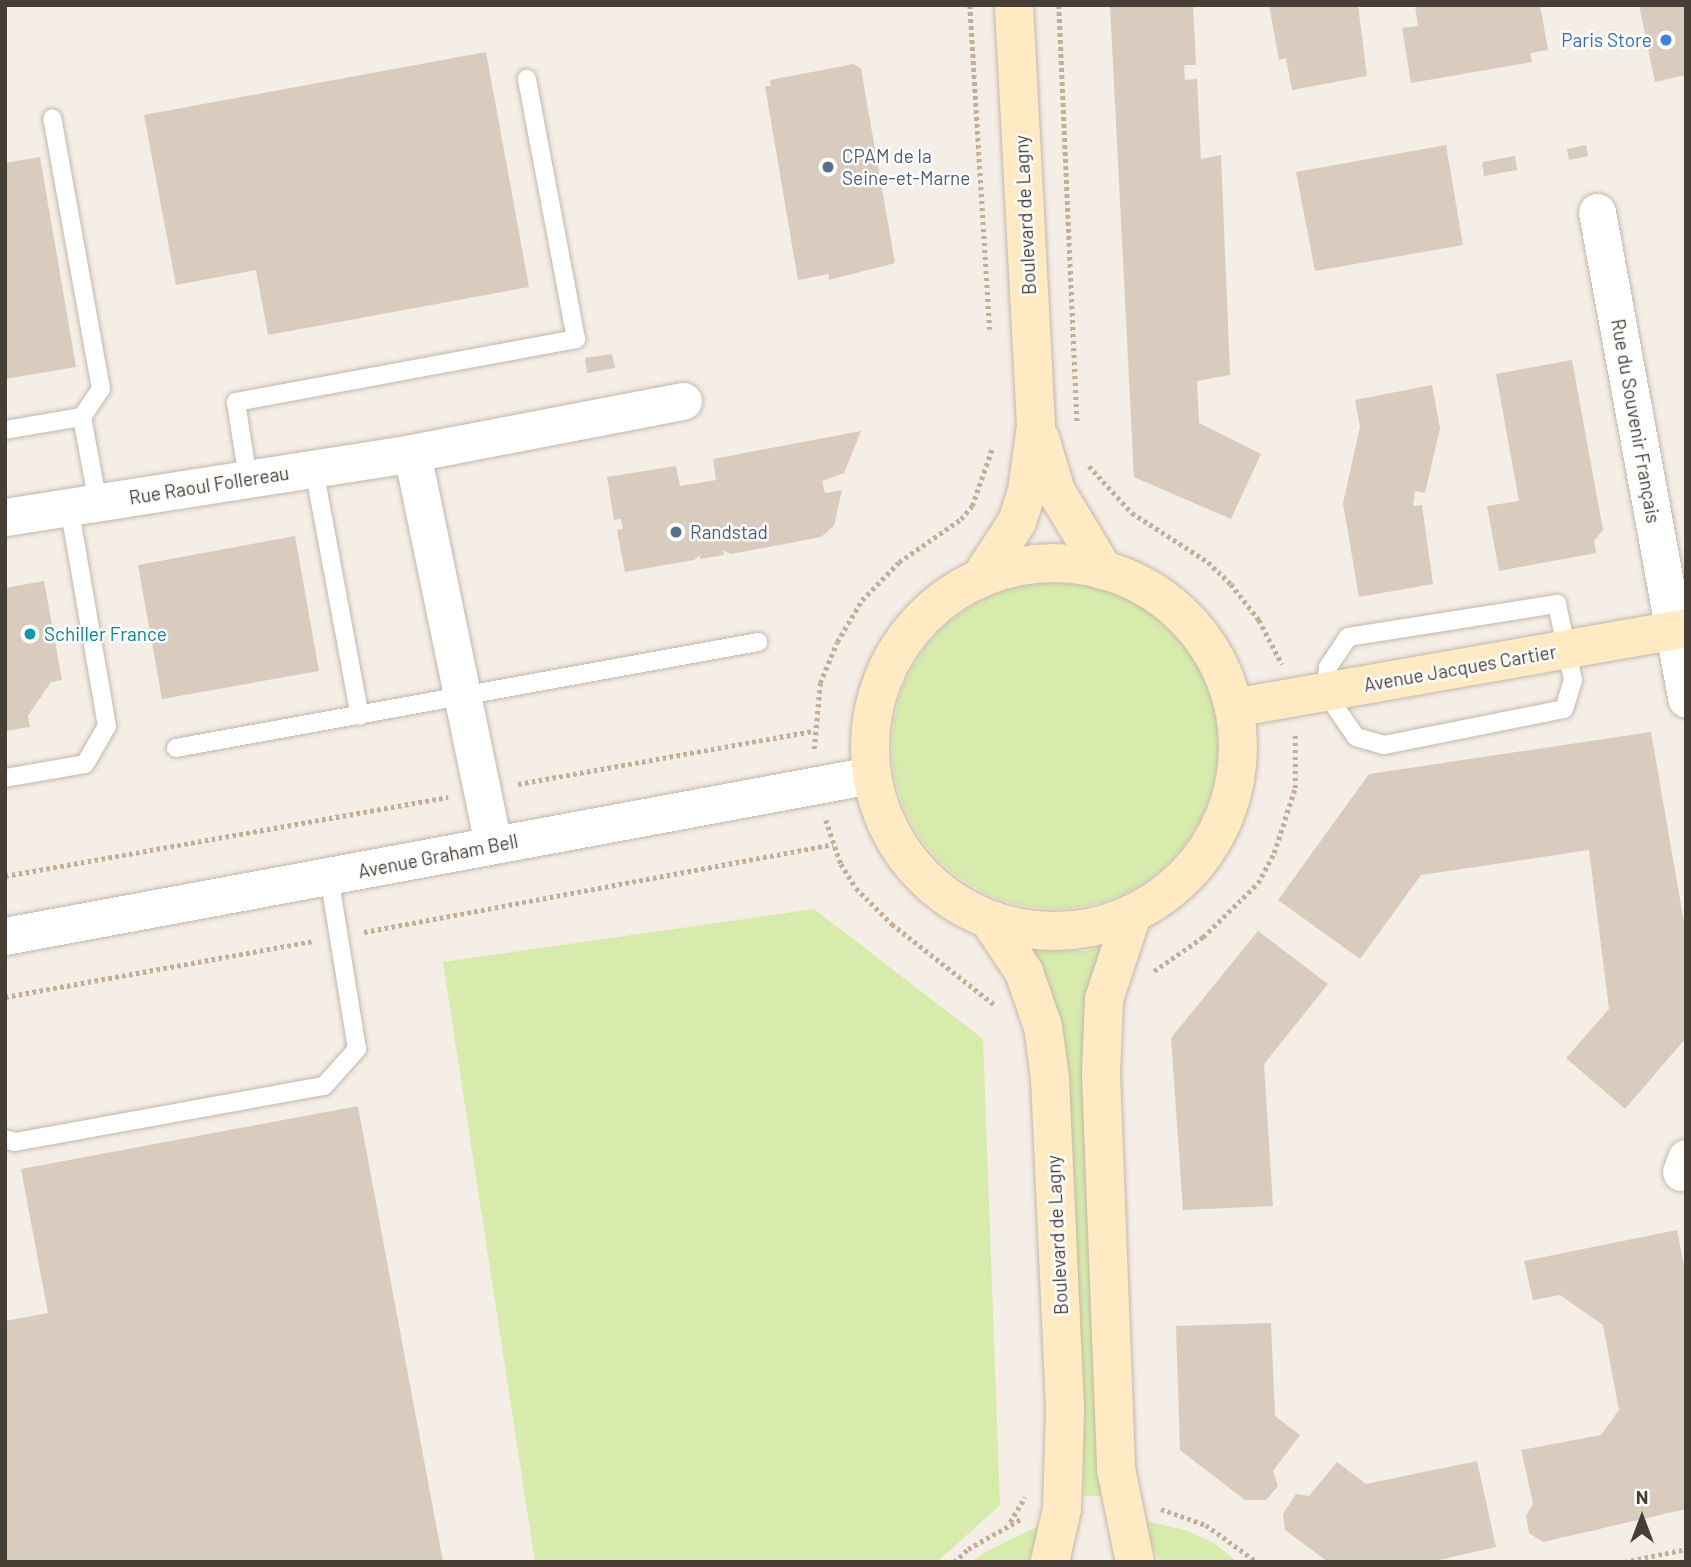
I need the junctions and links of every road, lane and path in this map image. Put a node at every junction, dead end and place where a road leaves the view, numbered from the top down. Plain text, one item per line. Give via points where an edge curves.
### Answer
1 (970, 5) edge
2 (1014, 5) edge
3 (1059, 5) edge
4 (527, 79) dead end
5 (52, 118) dead end
6 (1597, 212) dead end
7 (991, 340) dead end
8 (683, 401) dead end
9 (82, 417) junction
10 (1036, 425) junction
11 (5, 430) edge
12 (1078, 440) dead end
13 (994, 444) dead end
14 (412, 453) junction
15 (1085, 462) dead end
16 (314, 469) junction
17 (248, 479) junction
18 (83, 505) junction
19 (5, 517) edge
20 (1104, 571) junction
21 (981, 577) junction
22 (1680, 629) edge
23 (758, 642) dead end
24 (1570, 649) junction
25 (1308, 695) junction
26 (465, 698) junction
27 (1686, 699) edge
28 (1234, 708) junction
29 (360, 716) junction
30 (814, 731) junction
31 (176, 748) dead end
32 (871, 775) junction
33 (5, 778) edge
34 (816, 785) junction
35 (482, 791) junction
36 (833, 844) junction
37 (493, 845) junction
38 (5, 876) edge
39 (329, 876) junction
40 (1132, 915) junction
41 (990, 920) junction
42 (357, 934) dead end
43 (5, 936) edge
44 (316, 941) dead end
45 (1144, 979) dead end
46 (5, 997) edge
47 (1035, 1003) junction
48 (5, 1139) edge
49 (1686, 1549) edge
50 (1050, 1562) edge
51 (1135, 1562) edge
52 (1624, 1562) edge

1 - 7 path
2 - 10 main road, Boulevard de Lagny
3 - 12 path
4 - 17 lane via 576,340 236,402
5 - 9 lane via 101,390
6 - 22 street, Rue du Souvenir Français
8 - 14 street, Rue Raoul Follereau
9 - 11 lane
9 - 18 lane
10 - 20 main road, Boulevard de Lagny via 1056,491
10 - 21 main road, Boulevard de Lagny via 1027,491 1017,522
13 - 30 path via 972,506 961,519 900,562 862,600 836,642 820,683
14 - 16 street, Rue Raoul Follereau
14 - 26 street
15 - 25 path via 1132,513 1208,562 1231,584
16 - 17 street, Rue Raoul Follereau
16 - 29 lane
17 - 18 street, Rue Raoul Follereau
18 - 19 street, Rue Raoul Follereau
18 - 33 lane via 107,726 85,764
20 - 21 main road via 1062,563 1012,568
20 - 28 main road via 1154,592 1190,622 1217,661
21 - 32 main road via 929,611 900,646 879,686 870,730
22 - 24 main road, Avenue Jacques Cartier
22 - 27 street, Rue du Souvenir Français
23 - 26 lane
24 - 25 main road, Avenue Jacques Cartier
24 - 25 lane via 1557,604 1348,637
24 - 25 lane via 1573,680 1564,709 1384,745 1356,737
25 - 28 main road, Avenue Jacques Cartier
25 - 45 path via 1294,788 1274,853 1258,883 1233,910
26 - 29 lane
26 - 35 street
28 - 40 main road via 1239,755 1230,804 1208,850 1174,887
29 - 31 lane
30 - 34 path
30 - 35 path
32 - 34 street, Avenue Graham Bell
32 - 41 main road via 884,822 910,863 946,897
34 - 36 path
34 - 37 street, Avenue Graham Bell
35 - 37 street
35 - 38 path
36 - 42 path
36 - 47 path via 856,888 922,948 1004,1012
37 - 39 street, Avenue Graham Bell
39 - 43 street, Avenue Graham Bell
39 - 48 lane via 356,1049 324,1086 15,1142
40 - 41 main road via 1086,929 1037,931
40 - 51 main road via 1104,999 1101,1074 1116,1469
41 - 47 main road, Boulevard de Lagny via 1024,972
44 - 46 path
47 - 50 main road, Boulevard de Lagny via 1050,1079 1065,1410 1062,1509
49 - 52 path

